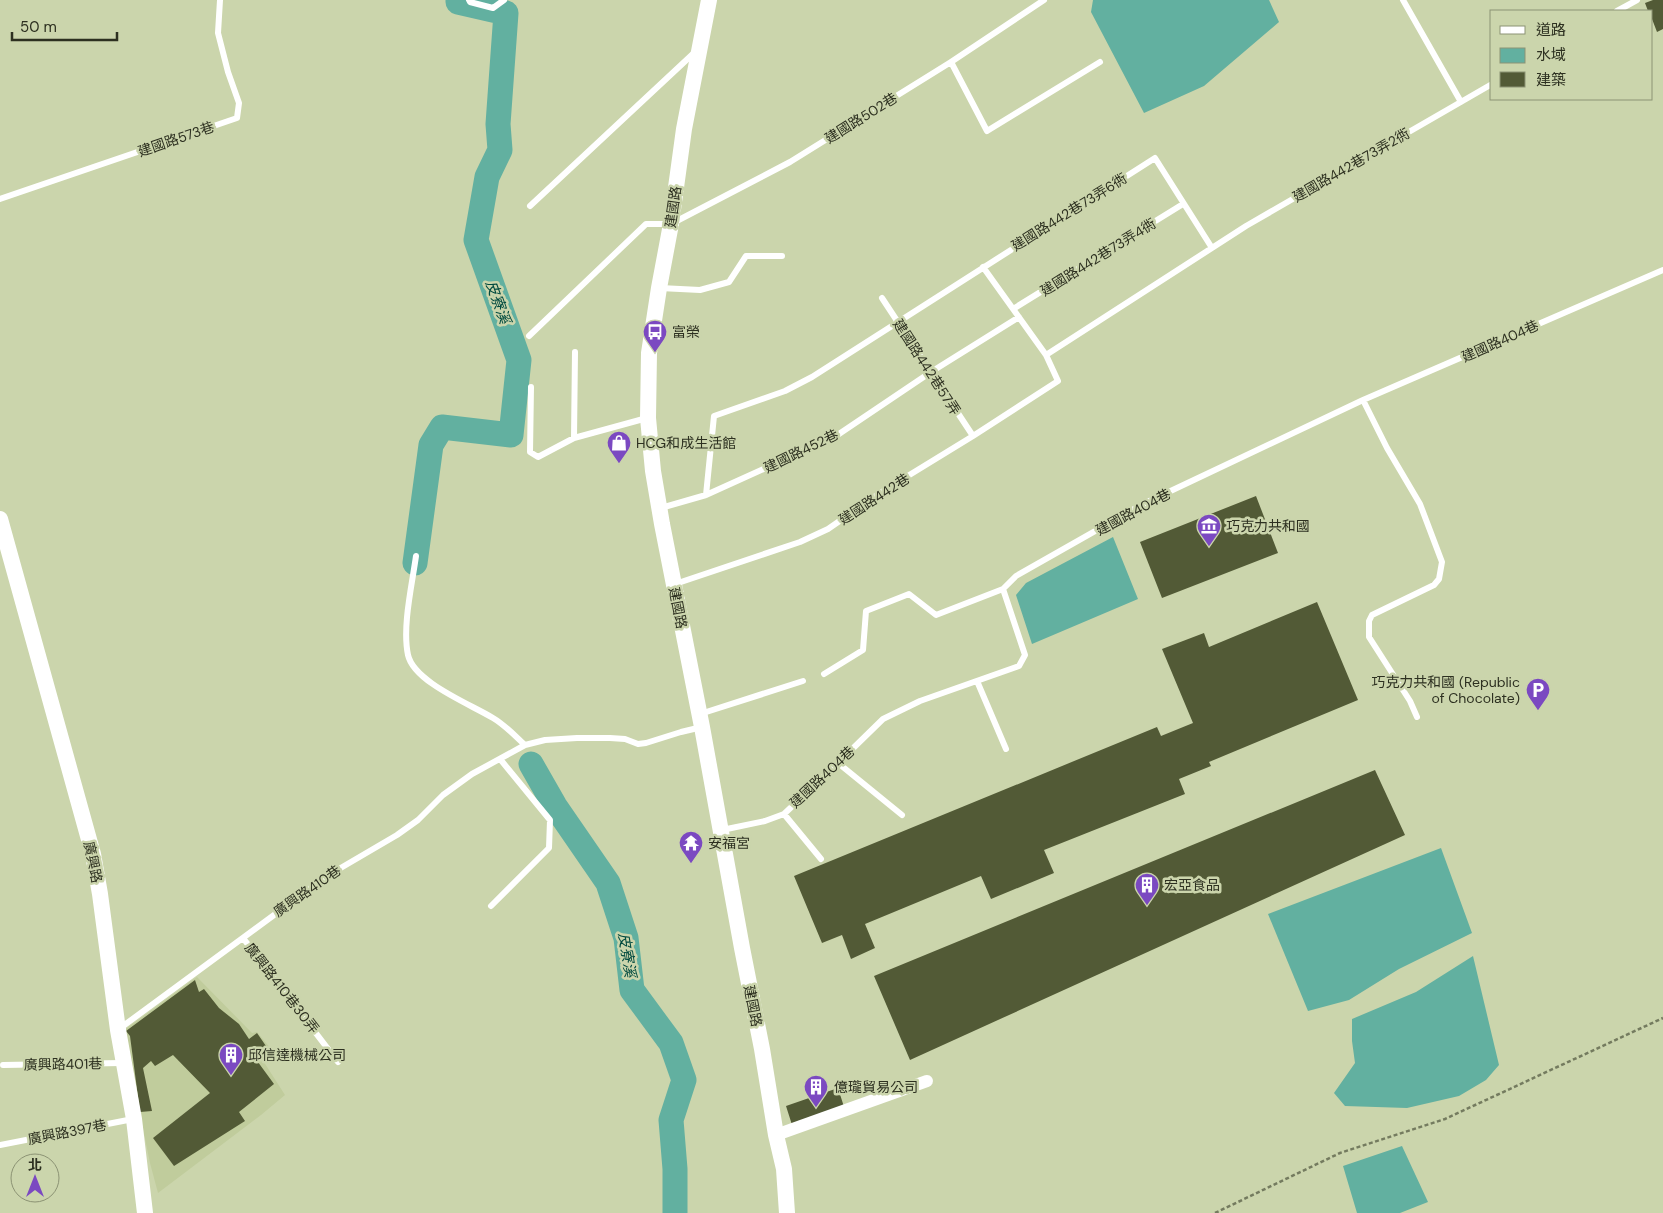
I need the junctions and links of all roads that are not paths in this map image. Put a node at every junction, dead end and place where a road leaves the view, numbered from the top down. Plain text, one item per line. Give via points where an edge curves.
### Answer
1 (220, 0) edge
2 (469, 0) edge
3 (504, 0) edge
4 (710, 0) edge
5 (1044, 0) edge
6 (1402, 0) edge
7 (1637, 0) edge
8 (1619, 10) edge
9 (700, 48) junction
10 (951, 62) junction
11 (1100, 62) dead end
12 (1490, 85) edge
13 (1461, 102) junction
14 (0, 199) edge
15 (1182, 204) junction
16 (530, 206) dead end
17 (671, 224) junction
18 (1212, 248) junction
19 (782, 256) dead end
20 (983, 267) junction
21 (1663, 270) edge
22 (659, 288) junction
23 (882, 298) dead end
24 (1013, 309) junction
25 (1019, 318) junction
26 (897, 321) junction
27 (529, 336) dead end
28 (575, 352) dead end
29 (1046, 355) junction
30 (931, 372) junction
31 (531, 387) dead end
32 (1364, 400) junction
33 (648, 418) junction
34 (973, 436) junction
35 (574, 438) junction
36 (706, 495) junction
37 (659, 508) junction
38 (0, 519) edge
39 (416, 556) dead end
40 (673, 584) junction
41 (1003, 589) junction
42 (824, 674) dead end
43 (803, 681) dead end
44 (977, 681) junction
45 (1416, 717) dead end
46 (700, 721) junction
47 (525, 745) junction
48 (1006, 749) dead end
49 (500, 759) junction
50 (838, 764) junction
51 (784, 814) junction
52 (902, 815) dead end
53 (720, 830) junction
54 (822, 859) dead end
55 (491, 906) dead end
56 (243, 938) junction
57 (118, 1030) junction
58 (338, 1062) dead end
59 (124, 1063) junction
60 (3, 1065) dead end
61 (927, 1081) dead end
62 (134, 1119) junction
63 (776, 1135) junction
64 (0, 1145) edge
65 (145, 1213) edge
66 (787, 1213) edge

1 - 14 lane, 建國路573巷 via 218,33 239,103 237,118
2 - 3 lane via 493,8
4 - 9 street, 建國路
5 - 10 lane, 建國路502巷
6 - 13 lane
7 - 8 lane
9 - 16 lane
9 - 17 street, 建國路 via 684,128
10 - 11 lane via 987,131
10 - 17 lane, 建國路502巷 via 790,162
12 - 13 lane, 建國路442巷73弄2衖
13 - 18 lane, 建國路442巷73弄2衖
15 - 18 lane
15 - 20 lane, 建國路442巷73弄6衖 via 1154,158
15 - 24 lane, 建國路442巷73弄4衖
17 - 22 street, 建國路
17 - 27 lane via 646,224
18 - 29 lane, 建國路442巷73弄2衖
19 - 22 lane via 746,256 729,282 700,290
20 - 24 lane
20 - 26 lane, 建國路442巷73弄6衖
21 - 32 lane, 建國路404巷
22 - 33 street, 建國路 via 649,353
23 - 26 lane, 建國路442巷57弄
24 - 25 lane
25 - 29 lane
25 - 30 lane, 建國路452巷
26 - 30 lane, 建國路442巷57弄
26 - 36 lane, 建國路442巷73弄6衖 via 785,392 714,416
28 - 35 lane
29 - 34 lane, 建國路442巷 via 1058,381
30 - 34 lane, 建國路442巷57弄
30 - 36 lane, 建國路452巷 via 836,436
31 - 35 lane via 530,452 538,457
32 - 41 lane, 建國路404巷 via 1141,505 1016,576
32 - 45 lane via 1387,448 1420,504 1442,562 1439,579 1434,585 1372,615 1369,621 1369,637 1410,701
33 - 35 lane
33 - 37 street, 建國路
34 - 40 lane, 建國路442巷 via 828,528 800,542
36 - 37 lane, 建國路452巷
37 - 40 street, 建國路
38 - 57 street, 廣興路 via 93,854
39 - 47 lane via 406,632 408,657 416,671 428,682 495,719
40 - 46 street, 建國路
41 - 42 lane via 936,615 909,594 866,611 864,650
41 - 44 lane, 建國路404巷 via 1025,655 1018,666
43 - 46 lane, 廣興路410巷
44 - 48 lane
44 - 50 lane, 建國路404巷 via 920,701 883,719
46 - 47 lane, 廣興路410巷 via 681,732 646,743 577,738
46 - 53 street, 建國路
47 - 49 lane, 廣興路410巷
49 - 55 lane via 550,820 549,848
49 - 56 lane, 廣興路410巷 via 472,774 418,820 327,876
50 - 51 lane, 建國路404巷
50 - 52 lane
51 - 53 lane, 建國路404巷
51 - 54 lane
53 - 63 street, 建國路
56 - 57 lane, 廣興路410巷
56 - 58 lane, 廣興路410巷30弄
57 - 59 street, 廣興路
59 - 60 lane, 廣興路401巷
59 - 62 street, 廣興路
61 - 63 street
62 - 64 lane, 廣興路397巷
62 - 65 street, 廣興路
63 - 66 street, 建國路 via 784,1169

